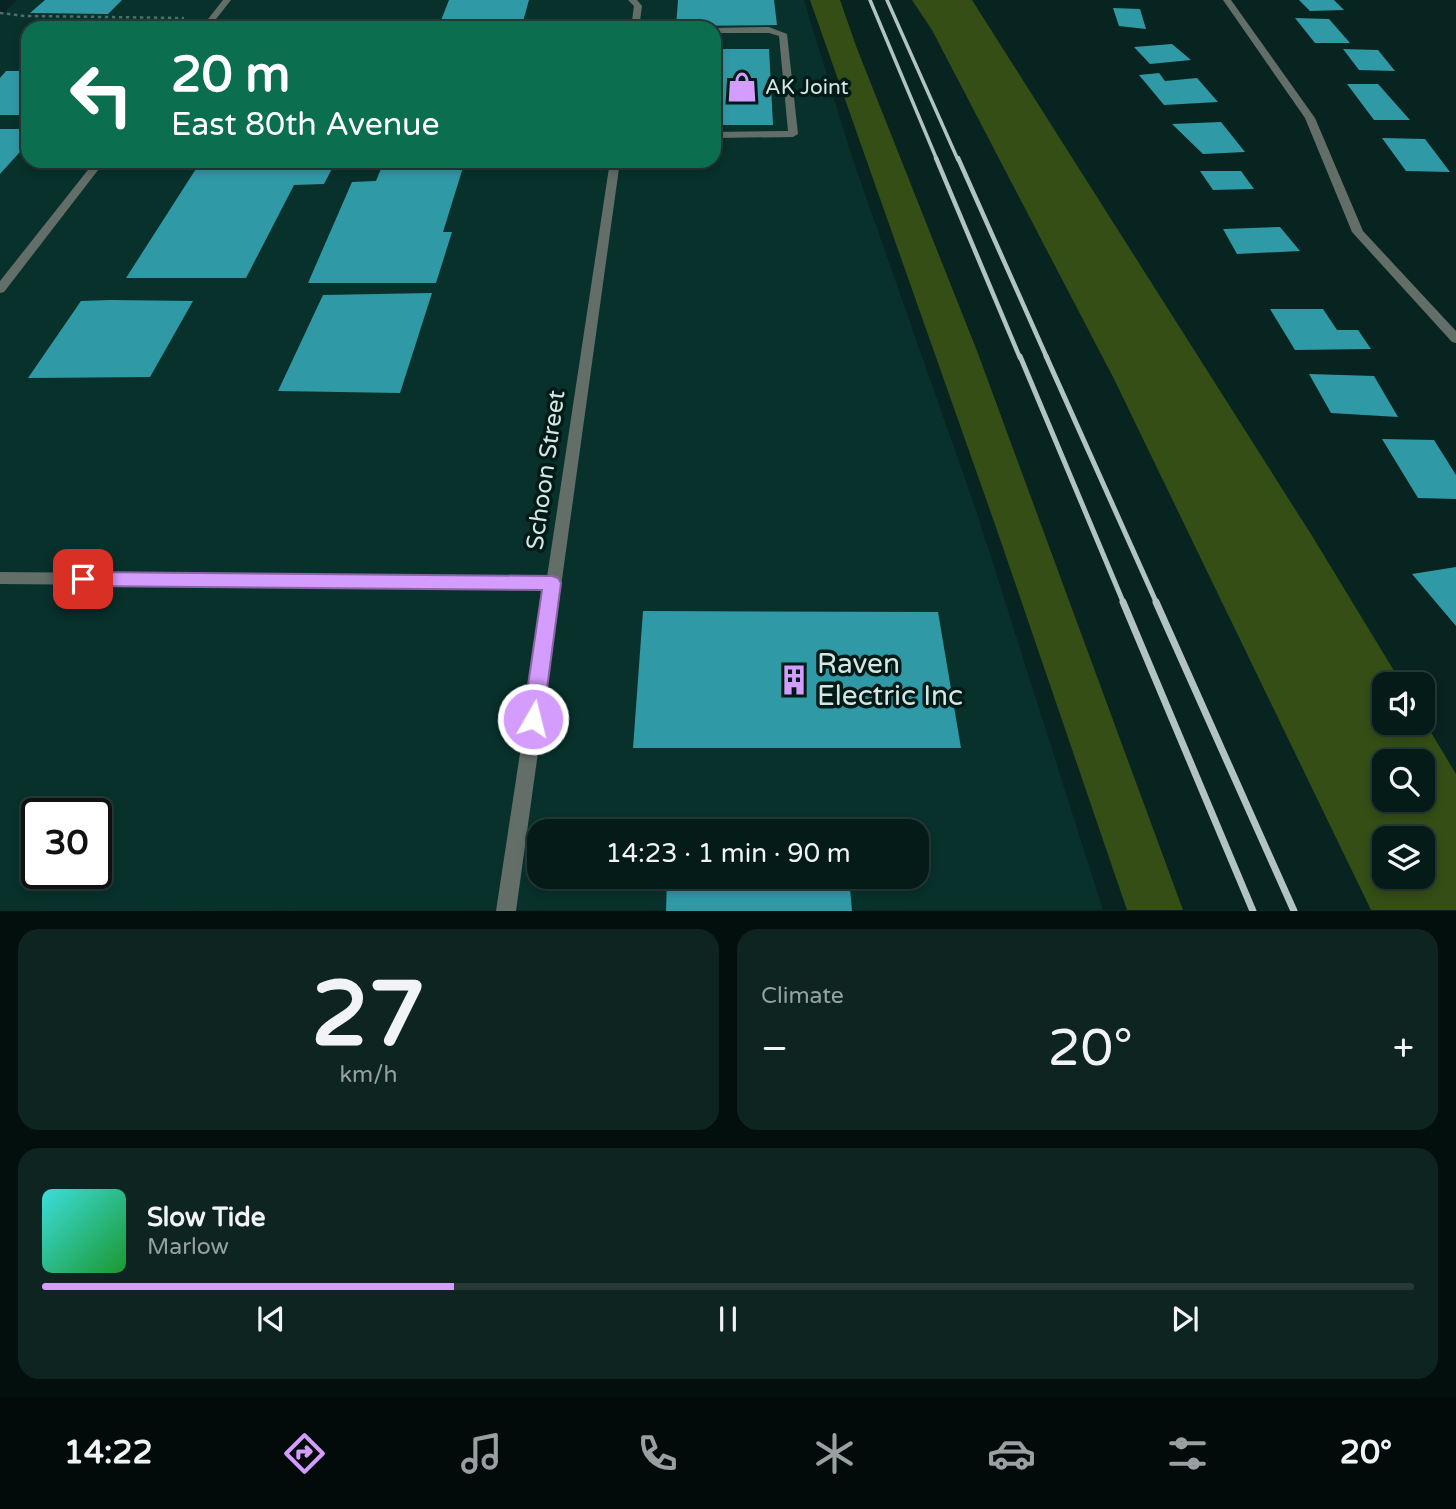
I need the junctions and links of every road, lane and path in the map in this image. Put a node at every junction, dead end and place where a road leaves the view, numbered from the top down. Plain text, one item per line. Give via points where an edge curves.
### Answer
1 (227, 0) edge
2 (632, 0) edge
3 (1227, 0) edge
4 (0, 13) edge
5 (213, 18) junction
6 (211, 21) edge
7 (636, 21) edge
8 (721, 30) edge
9 (721, 135) edge
10 (95, 168) edge
11 (614, 168) edge
12 (0, 289) edge
13 (1456, 339) edge
14 (0, 578) edge
15 (552, 583) junction
16 (506, 911) edge

1 - 5 street
2 - 7 street via 638,6
3 - 13 street via 1310,118 1358,232
4 - 5 path
5 - 6 street
8 - 9 street via 783,34 793,134
10 - 12 street
11 - 15 street, Schoon Street
14 - 15 street
15 - 16 street, Schoon Street

